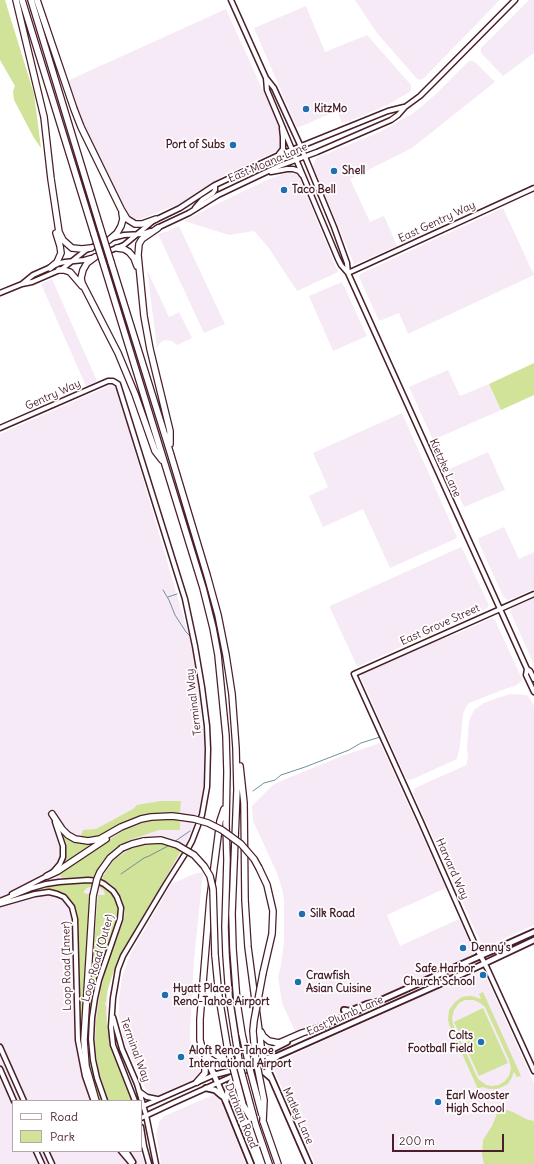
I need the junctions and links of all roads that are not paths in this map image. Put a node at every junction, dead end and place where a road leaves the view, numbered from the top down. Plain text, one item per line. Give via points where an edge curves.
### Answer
1 (16, 0) edge
2 (22, 0) edge
3 (31, 0) edge
4 (37, 0) edge
5 (231, 0) edge
6 (515, 0) edge
7 (266, 78) junction
8 (405, 107) junction
9 (281, 122) junction
10 (301, 147) junction
11 (293, 150) junction
12 (278, 156) junction
13 (305, 157) junction
14 (297, 160) junction
15 (263, 174) junction
16 (304, 176) junction
17 (215, 186) junction
18 (534, 188) edge
19 (121, 209) junction
20 (194, 210) junction
21 (56, 213) junction
22 (156, 220) junction
23 (158, 228) junction
24 (137, 234) junction
25 (109, 240) junction
26 (91, 248) junction
27 (118, 248) junction
28 (95, 257) junction
29 (72, 261) junction
30 (50, 268) junction
31 (60, 270) junction
32 (348, 273) junction
33 (140, 280) junction
34 (22, 284) junction
35 (86, 291) junction
36 (0, 294) edge
37 (113, 381) joint
38 (0, 428) edge
39 (170, 452) junction
40 (165, 463) junction
41 (534, 594) edge
42 (500, 609) junction
43 (527, 669) junction
44 (354, 674) joint
45 (534, 679) edge
46 (534, 692) edge
47 (236, 748) junction
48 (226, 805) junction
49 (52, 814) joint
50 (130, 824) junction
51 (46, 876) junction
52 (0, 902) edge
53 (534, 932) edge
54 (534, 940) edge
55 (481, 957) junction
56 (484, 964) junction
57 (378, 1002) junction
58 (344, 1010) dead end
59 (112, 1013) junction
60 (346, 1017) junction
61 (258, 1024) junction
62 (324, 1026) junction
63 (0, 1047) edge
64 (205, 1053) junction
65 (284, 1053) junction
66 (276, 1057) joint
67 (263, 1058) junction
68 (251, 1065) junction
69 (241, 1066) junction
70 (0, 1069) edge
71 (534, 1072) edge
72 (238, 1074) junction
73 (214, 1075) junction
74 (271, 1078) junction
75 (197, 1082) junction
76 (218, 1083) junction
77 (206, 1088) junction
78 (139, 1090) junction
79 (160, 1099) junction
80 (14, 1100) edge
81 (24, 1100) edge
82 (95, 1100) edge
83 (95, 1100) edge
84 (105, 1100) edge
85 (136, 1100) edge
86 (141, 1100) edge
87 (225, 1100) junction
88 (142, 1107) edge
89 (146, 1115) junction
90 (142, 1117) edge
91 (263, 1121) junction
92 (256, 1126) junction
93 (142, 1132) edge
94 (142, 1143) edge
95 (36, 1152) edge
96 (46, 1152) edge
97 (122, 1152) edge
98 (127, 1152) edge
99 (146, 1153) junction
100 (42, 1164) edge
101 (52, 1164) edge
102 (134, 1164) edge
103 (149, 1164) edge
104 (156, 1164) edge
105 (251, 1164) edge
106 (269, 1164) edge
107 (278, 1164) edge
108 (309, 1164) edge

1 - 21 highway via 44,112
2 - 40 highway, bridge
3 - 39 highway, bridge
4 - 19 highway via 74,109
5 - 7 main road, Kietzke Lane
6 - 8 main road, East Moana Lane via 420,96
7 - 9 main road, Kietzke Lane via 267,90
7 - 10 main road, Kietzke Lane via 274,88
8 - 10 main road, East Moana Lane via 388,111
8 - 13 main road, East Moana Lane via 396,118 386,123
9 - 11 main road, Kietzke Lane
9 - 12 main road via 283,149
10 - 11 main road, East Moana Lane
10 - 13 main road, Kietzke Lane
11 - 12 main road, East Moana Lane
11 - 14 main road, Kietzke Lane
12 - 17 main road, East Moana Lane
13 - 14 main road, East Moana Lane
13 - 32 main road, Kietzke Lane via 337,234
14 - 15 main road, East Moana Lane
14 - 16 main road, Kietzke Lane
15 - 16 main road via 290,169
15 - 20 main road, East Moana Lane
16 - 32 main road, Kietzke Lane via 341,265
17 - 20 main road via 213,193 202,200
17 - 22 main road, East Moana Lane
18 - 32 main road, East Gentry Way
19 - 22 highway via 127,219 135,224
19 - 25 highway via 122,226
20 - 23 main road, East Moana Lane
21 - 26 highway via 60,236 66,244 75,248
21 - 30 highway via 55,231 61,254
22 - 24 main road, East Moana Lane
23 - 24 main road, East Moana Lane
23 - 33 highway via 145,236 139,244
24 - 25 main road, East Moana Lane
24 - 27 main road, East Moana Lane
25 - 26 main road, East Moana Lane
26 - 29 main road, East Moana Lane
27 - 28 main road, East Moana Lane
27 - 33 highway via 132,254
28 - 29 main road, East Moana Lane
28 - 35 highway via 87,263 82,274 82,283
29 - 30 main road, East Moana Lane
29 - 31 main road, East Moana Lane
30 - 34 main road, East Moana Lane
31 - 34 main road, East Moana Lane
31 - 35 highway via 70,272
32 - 42 main road, Kietzke Lane
33 - 39 highway via 150,349 170,431
34 - 36 main road, East Moana Lane
35 - 40 highway via 116,347 155,451
37 - 38 main road, Gentry Way
37 - 59 main road, Terminal Way via 120,387 185,599 202,687 208,765 204,806 199,825 185,854 123,956 114,986
39 - 47 highway via 218,615 230,680
40 - 48 highway via 203,588 217,648 226,736
41 - 42 main road, East Grove Street
42 - 43 main road, Kietzke Lane
42 - 44 main road, East Grove Street
43 - 45 main road, Kietzke Lane
43 - 46 main road, Kietzke Lane via 526,675
44 - 55 main road, Harvard Way
47 - 61 highway via 244,803 248,947
47 - 91 highway, bridge via 237,790 232,893 235,988 242,1034
48 - 64 highway via 220,821 208,919 199,1033
48 - 92 highway, bridge via 225,941 228,982 240,1067
49 - 50 highway via 65,832 83,841 100,839
49 - 51 main road via 63,842 64,852 58,867
50 - 51 highway
50 - 91 highway, bridge via 151,817 172,816 208,823 241,844 254,859 267,885 273,911 272,934 253,1031 264,1100
51 - 52 main road
52 - 82 main road, Loop Road (Inner) via 49,892 64,897 72,907 75,919 78,1040 85,1076
52 - 84 main road, Loop Road (Outer) via 46,884 88,880 104,884 117,896 120,919 99,980 92,1024 93,1060
53 - 55 main road, East Plumb Lane
54 - 56 main road, East Plumb Lane
55 - 56 main road, Harvard Way
55 - 57 main road, East Plumb Lane
56 - 65 main road, East Plumb Lane
56 - 71 main road, Harvard Way
57 - 58 main road via 350,1011
57 - 60 main road, East Plumb Lane
59 - 78 main road, Terminal Way via 122,1049
59 - 85 main road, Terminal Way via 113,1045
60 - 62 main road, East Plumb Lane
60 - 65 main road via 346,1023
61 - 62 highway via 263,1036 275,1043
61 - 67 highway
62 - 67 main road, East Plumb Lane via 271,1050
63 - 81 main road
64 - 69 highway via 218,1064
64 - 73 highway
64 - 75 highway via 205,1072
65 - 66 main road, East Plumb Lane
66 - 67 highway
67 - 68 highway
67 - 69 main road
67 - 74 main road, Matley Lane
68 - 69 highway
68 - 72 main road
68 - 74 main road
69 - 72 main road
69 - 73 main road
70 - 80 main road
72 - 76 main road
72 - 87 main road via 231,1082
73 - 75 main road
73 - 76 main road, Durham Road
74 - 108 main road, Matley Lane
75 - 79 main road
76 - 77 main road
76 - 87 main road, Durham Road
77 - 87 main road via 215,1090
77 - 89 main road
78 - 79 main road via 147,1098
78 - 86 main road, Terminal Way
79 - 88 main road
83 - 92 highway, bridge via 86,1066 84,1040 93,896 97,879 110,858 122,848 144,841 161,840 177,845 194,855 210,876 213,889 219,997 227,1044 243,1105
87 - 105 main road, Durham Road
88 - 89 main road, Terminal Way
89 - 90 main road
89 - 104 main road, Terminal Way
91 - 107 highway
92 - 106 highway
93 - 99 main road
94 - 99 main road
95 - 100 main road
96 - 101 main road
97 - 102 main road
98 - 102 main road
99 - 103 main road

